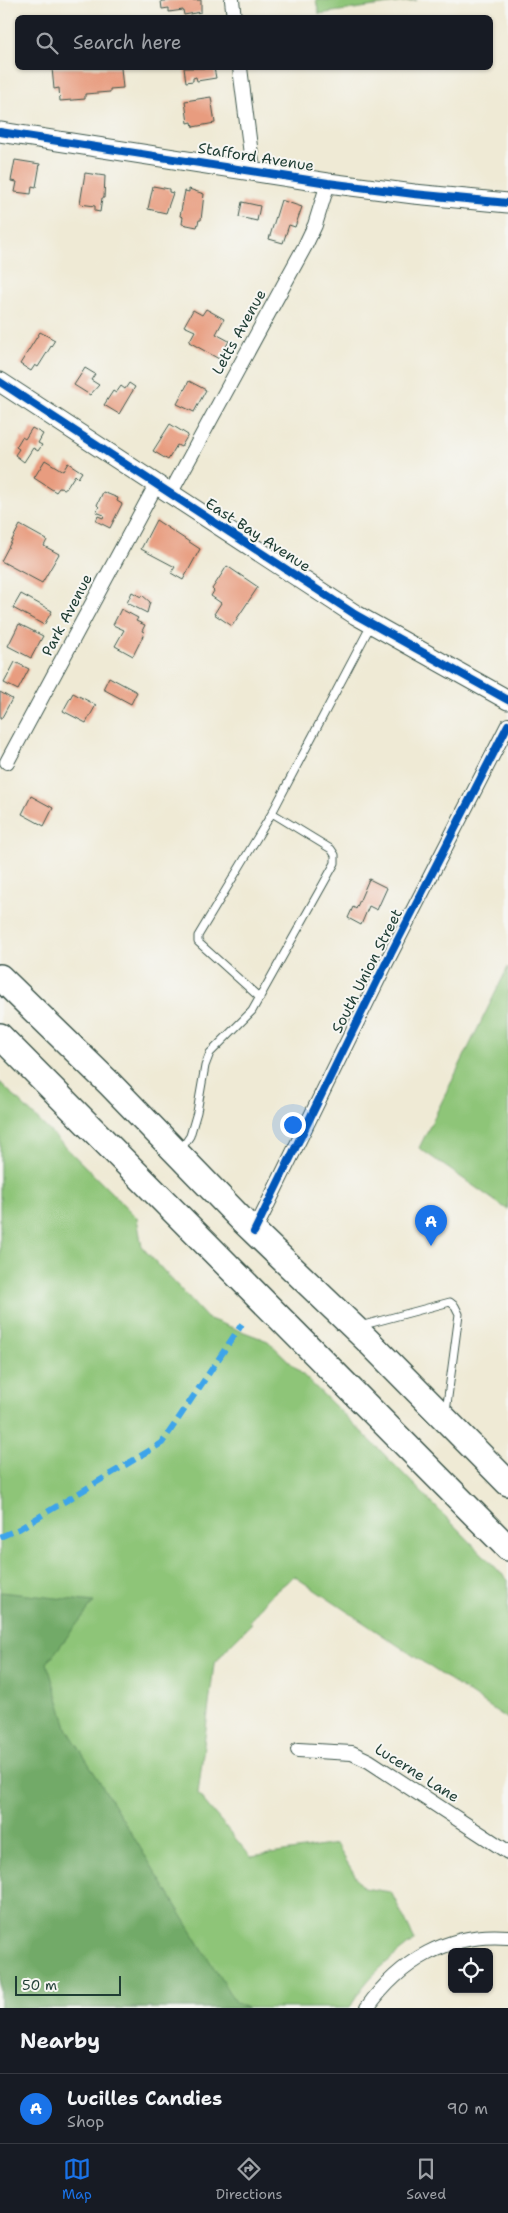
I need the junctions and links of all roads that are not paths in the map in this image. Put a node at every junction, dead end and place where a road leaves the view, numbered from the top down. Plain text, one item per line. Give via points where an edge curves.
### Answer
1 (232, 0) edge
2 (234, 15) edge
3 (240, 70) edge
4 (0, 132) edge
5 (253, 170) junction
6 (328, 182) junction
7 (508, 203) edge
8 (0, 382) edge
9 (163, 489) junction
10 (371, 624) junction
11 (508, 700) edge
12 (508, 725) edge
13 (7, 762) dead end
14 (272, 813) junction
15 (0, 977) edge
16 (260, 998) junction
17 (0, 1036) edge
18 (178, 1154) junction
19 (254, 1232) junction
20 (354, 1327) junction
21 (444, 1419) junction
22 (508, 1483) edge
23 (508, 1548) edge
24 (298, 1750) dead end
25 (508, 1852) edge
26 (508, 1937) edge
27 (367, 2008) edge

1 - 2 street
3 - 5 street
4 - 5 street, Stafford Avenue
5 - 6 street, Stafford Avenue
6 - 7 street, Stafford Avenue
6 - 9 street, Letts Avenue via 305,246
8 - 9 street, East Bay Avenue
9 - 10 street, East Bay Avenue
9 - 13 street, Park Avenue
10 - 11 street, East Bay Avenue
10 - 14 lane
12 - 19 street, South Union Street via 386,962
14 - 16 lane via 198,936 198,942
14 - 16 lane via 331,849 335,863
15 - 18 highway
16 - 18 lane via 252,1011 210,1053 190,1136
17 - 23 highway
18 - 19 highway
19 - 20 highway
20 - 21 highway
20 - 21 lane via 450,1302 455,1306 459,1314
21 - 22 highway
24 - 25 street, Lucerne Lane via 352,1753 369,1761
26 - 27 street via 489,1936 454,1942 428,1952 404,1967

